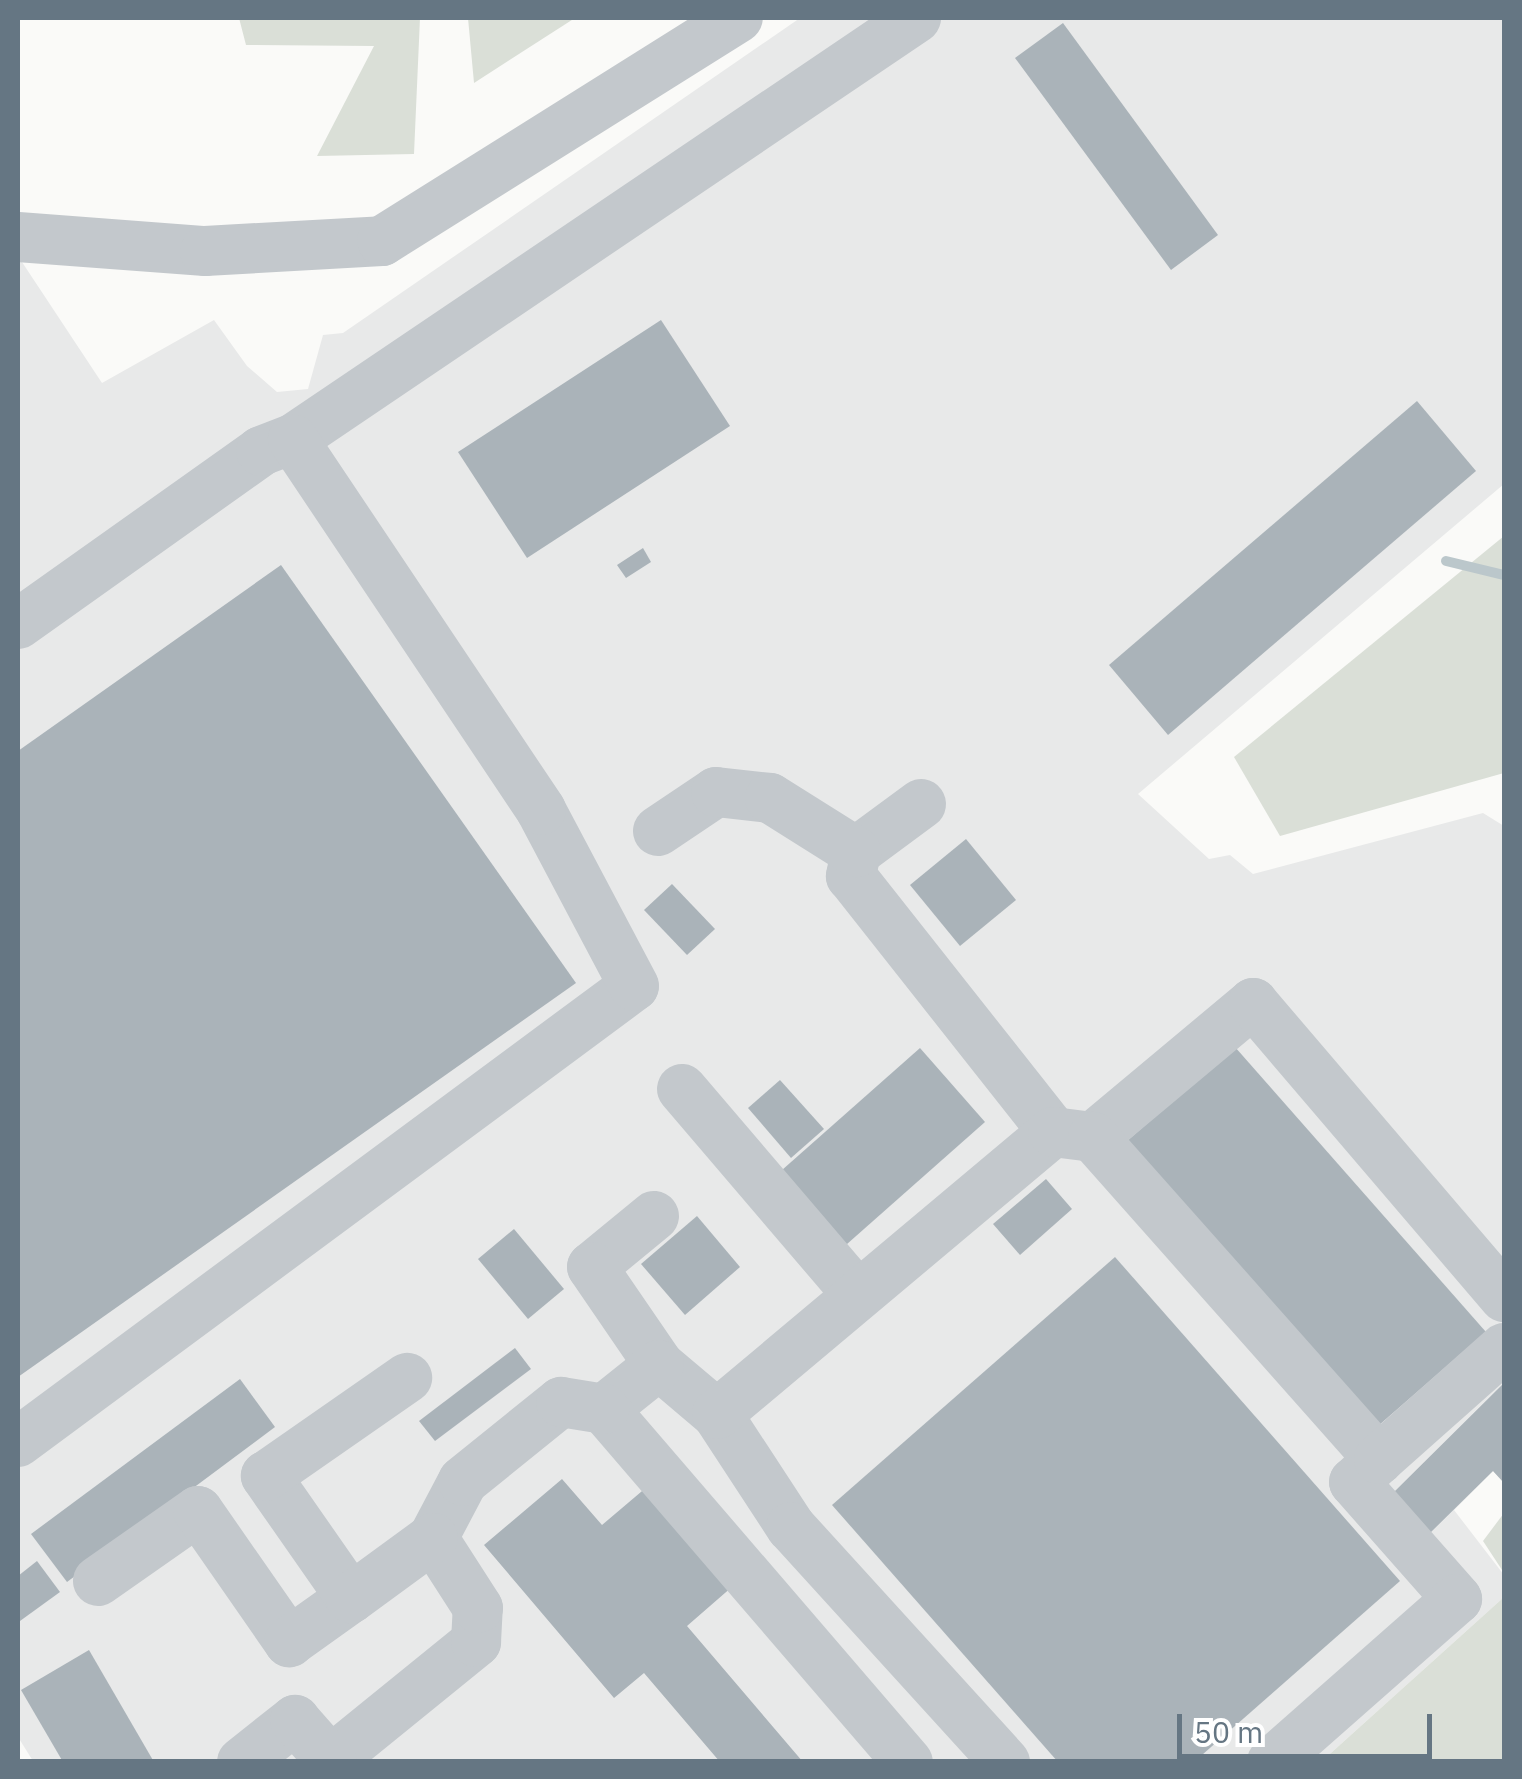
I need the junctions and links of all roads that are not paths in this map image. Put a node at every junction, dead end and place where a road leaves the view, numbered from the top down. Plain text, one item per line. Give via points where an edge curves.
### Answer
1 (738, 18) edge
2 (916, 18) edge
3 (18, 237) edge
4 (293, 439) junction
5 (18, 624) edge
6 (920, 804) dead end
7 (658, 831) dead end
8 (856, 852) junction
9 (682, 1089) dead end
10 (1073, 1134) junction
11 (654, 1216) dead end
12 (858, 1295) junction
13 (1504, 1297) edge
14 (1504, 1348) edge
15 (659, 1365) junction
16 (408, 1378) dead end
17 (604, 1409) junction
18 (717, 1414) junction
19 (18, 1442) edge
20 (1379, 1460) junction
21 (433, 1538) junction
22 (98, 1580) dead end
23 (351, 1598) junction
24 (288, 1642) junction
25 (295, 1720) junction
26 (332, 1761) edge
27 (242, 1762) edge
28 (908, 1762) edge
29 (1005, 1762) edge
30 (1272, 1762) edge

1 - 3 lane via 382,241 205,251
2 - 4 lane
4 - 5 lane via 261,452
4 - 19 lane via 541,810 634,986
6 - 8 lane
7 - 8 lane via 716,792 770,798
8 - 10 lane via 851,876
9 - 12 lane
10 - 12 lane
10 - 13 lane via 1253,1003
10 - 20 lane
11 - 15 lane via 592,1267
12 - 18 lane
14 - 20 lane
15 - 17 lane
15 - 18 lane
16 - 23 lane via 266,1476
17 - 21 lane via 561,1402 463,1481
17 - 28 lane
18 - 29 lane via 791,1527
20 - 30 lane via 1354,1482 1457,1599
21 - 23 lane
21 - 26 lane via 478,1608 476,1642
22 - 24 lane via 198,1511
23 - 24 lane
24 - 25 lane
25 - 26 lane
25 - 27 lane

